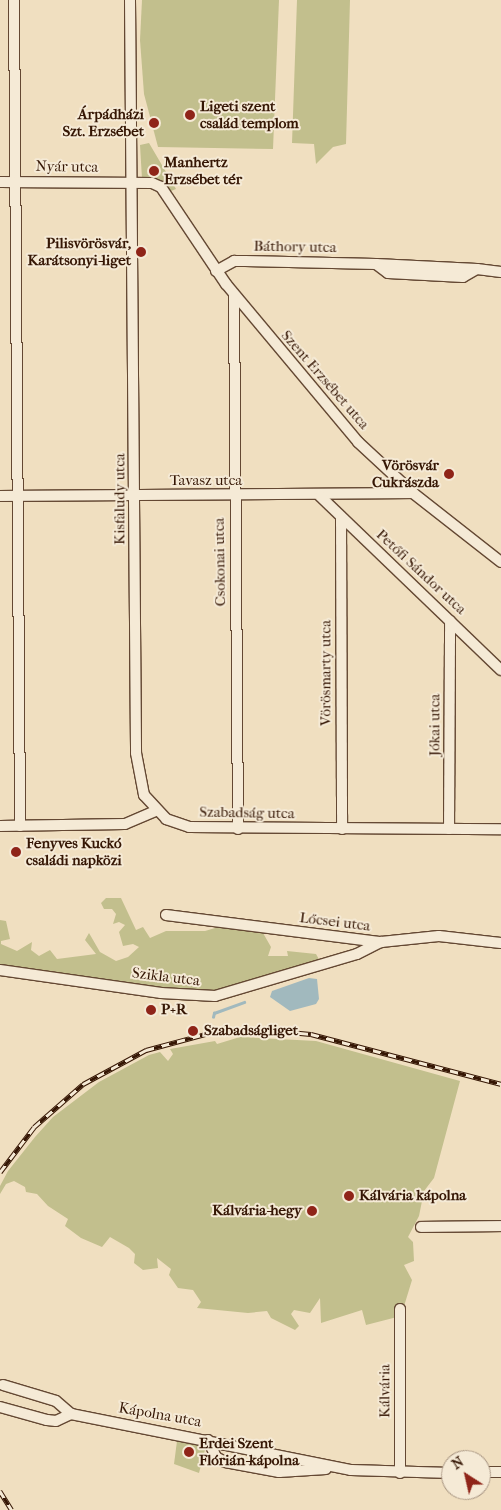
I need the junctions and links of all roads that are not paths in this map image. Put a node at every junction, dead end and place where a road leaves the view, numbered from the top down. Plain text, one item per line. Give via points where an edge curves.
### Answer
1 (14, 0) edge
2 (130, 0) edge
3 (0, 182) edge
4 (14, 182) junction
5 (133, 183) junction
6 (376, 264) junction
7 (477, 269) junction
8 (216, 271) junction
9 (501, 272) edge
10 (234, 295) junction
11 (413, 493) junction
12 (0, 496) edge
13 (19, 496) junction
14 (135, 496) junction
15 (235, 496) junction
16 (320, 496) junction
17 (341, 517) junction
18 (501, 562) edge
19 (450, 621) junction
20 (501, 670) edge
21 (156, 811) junction
22 (4, 826) edge
23 (20, 826) junction
24 (238, 829) junction
25 (342, 829) junction
26 (449, 829) junction
27 (501, 829) edge
28 (0, 835) edge
29 (166, 915) dead end
30 (500, 941) edge
31 (381, 942) junction
32 (0, 970) edge
33 (421, 1226) dead end
34 (501, 1226) edge
35 (400, 1309) dead end
36 (3, 1385) dead end
37 (0, 1407) edge
38 (71, 1414) junction
39 (208, 1440) junction
40 (243, 1448) junction
41 (269, 1454) junction
42 (239, 1466) junction
43 (340, 1468) junction
44 (266, 1470) junction
45 (400, 1473) junction
46 (441, 1473) edge

1 - 4 street
2 - 5 street
3 - 4 street, Nyár utca
4 - 5 street, Nyár utca
4 - 13 street
5 - 8 street, Szent Erzsébet utca via 161,187
5 - 14 street, Kisfaludy utca
6 - 7 street, Báthory utca
6 - 7 street, Báthory utca via 388,273 463,277
6 - 8 street, Báthory utca via 234,261
7 - 9 street, Báthory utca
8 - 10 street, Szent Erzsébet utca
10 - 11 street, Szent Erzsébet utca via 358,442
10 - 15 street, Csokonai utca
11 - 16 street, Tavasz utca
11 - 18 street, Szent Erzsébet utca
12 - 13 street, Tavasz utca
13 - 14 street, Tavasz utca
13 - 23 street
14 - 15 street, Tavasz utca
14 - 21 street, Kisfaludy utca via 137,766 144,795
15 - 16 street, Tavasz utca
15 - 24 street, Csokonai utca
16 - 17 street, Petőfi Sándor utca
17 - 19 street, Petőfi Sándor utca
17 - 25 street, Vörösmarty utca
19 - 20 street, Petőfi Sándor utca
19 - 26 street, Jókai utca
21 - 23 street via 125,824
21 - 24 street, Szabadság utca via 166,819 189,827
22 - 23 street
22 - 28 street
24 - 25 street, Szabadság utca
25 - 26 street, Szabadság utca
26 - 27 street, Szabadság utca
29 - 31 street, Lőcsei utca
30 - 31 street, Lőcsei utca via 439,936
31 - 32 street, Szikla utca via 357,954 215,996 161,993
33 - 34 street
35 - 45 street, Kálvária
36 - 38 street, Kápolna utca via 56,1401
37 - 38 street, Kápolna utca via 56,1421
38 - 39 street, Kápolna utca
39 - 40 street, Kápolna utca
39 - 42 street via 216,1457
40 - 41 street, Kápolna utca
40 - 42 street
41 - 43 street, Kápolna utca
41 - 44 street
42 - 44 street
43 - 44 street
43 - 45 street, Kápolna utca
45 - 46 street, Kápolna utca

